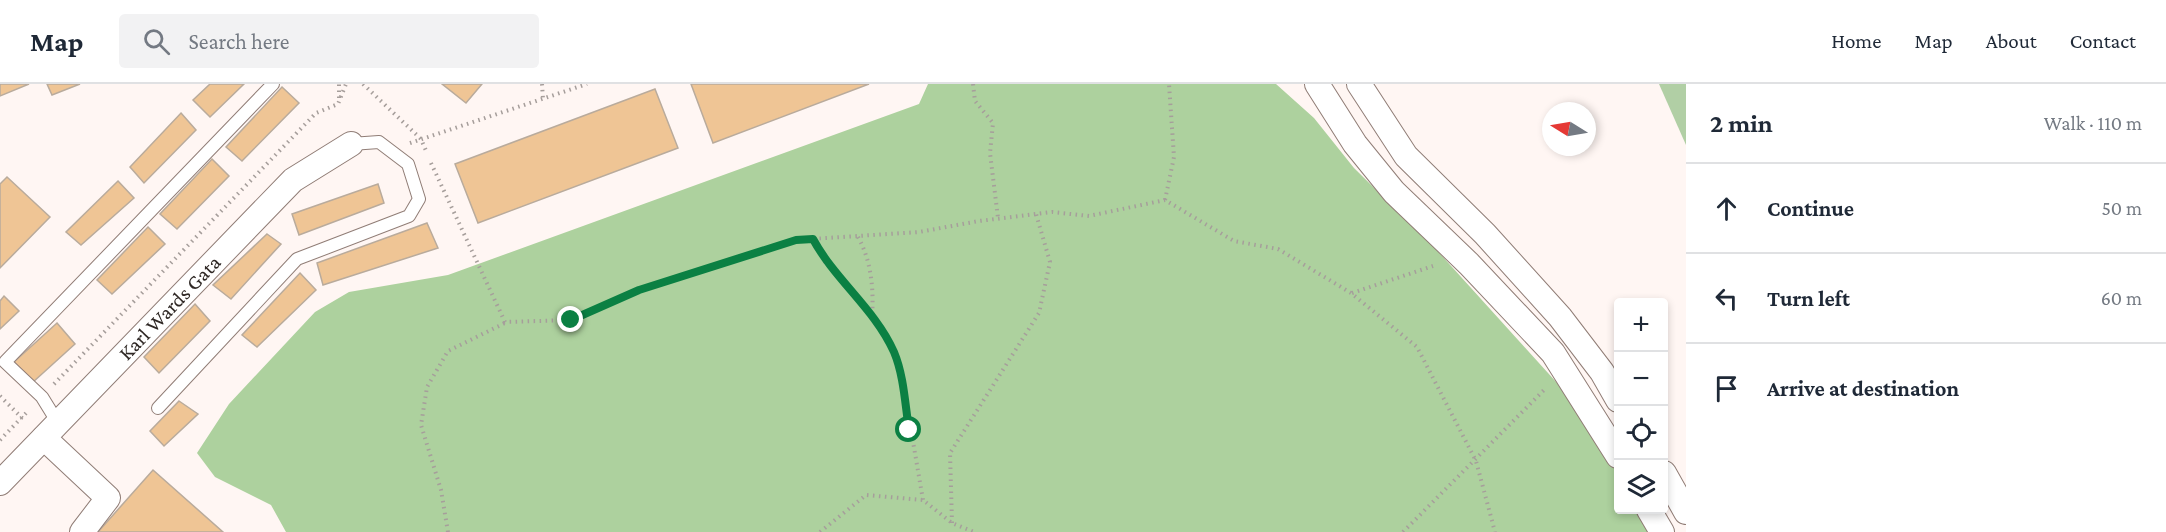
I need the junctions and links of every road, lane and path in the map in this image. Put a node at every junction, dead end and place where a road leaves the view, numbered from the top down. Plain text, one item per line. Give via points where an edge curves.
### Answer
1 (273, 84) edge
2 (339, 84) edge
3 (346, 84) edge
4 (363, 84) edge
5 (542, 84) edge
6 (587, 84) edge
7 (973, 84) edge
8 (1169, 84) edge
9 (1317, 84) edge
10 (1359, 84) edge
11 (543, 99) junction
12 (338, 104) junction
13 (421, 139) junction
14 (351, 144) joint
15 (390, 150) junction
16 (1165, 200) junction
17 (1036, 214) junction
18 (998, 218) junction
19 (858, 237) junction
20 (813, 239) junction
21 (1461, 257) junction
22 (1351, 293) junction
23 (872, 317) junction
24 (505, 322) junction
25 (1564, 370) junction
26 (1614, 393) edge
27 (0, 396) edge
28 (42, 397) junction
29 (158, 408) dead end
30 (21, 417) junction
31 (51, 430) junction
32 (0, 440) edge
33 (1614, 450) edge
34 (1476, 460) junction
35 (1668, 480) edge
36 (0, 483) edge
37 (923, 500) junction
38 (1686, 512) edge
39 (1651, 514) edge
40 (952, 523) junction
41 (82, 532) edge
42 (448, 532) edge
43 (820, 532) edge
44 (974, 532) edge
45 (1403, 532) edge
46 (1495, 532) edge
47 (1662, 532) edge

1 - 28 lane via 5,362
2 - 12 path
3 - 12 path
4 - 13 path
5 - 11 path
6 - 11 path
7 - 18 path via 975,101 993,123 990,153
8 - 16 path via 1174,157
9 - 21 street via 1355,144 1388,184
10 - 26 street via 1406,156 1485,234 1560,317
11 - 13 path
12 - 28 path via 316,113
13 - 15 path
13 - 24 path
14 - 15 lane via 379,142
14 - 31 street, Karl Wards Gata via 293,180
15 - 29 lane via 408,164 419,199 409,216 297,260
16 - 17 path via 1089,216
16 - 22 path via 1234,241 1278,249
17 - 18 path
17 - 40 path via 1050,262 1039,313 950,453
18 - 19 path via 919,232
19 - 20 path
19 - 23 path via 865,249 874,292
20 - 23 path via 825,261
20 - 24 path via 796,240 639,290 571,320
21 - 22 path
21 - 25 street via 1553,353
22 - 34 path via 1418,347
23 - 37 path via 894,352 903,383
24 - 42 path via 448,351 427,387 421,425 441,490
25 - 33 street
25 - 34 path
27 - 30 path
28 - 30 path
28 - 31 lane
30 - 31 path
30 - 32 path
31 - 36 street, Karl Wards Gata
31 - 41 street via 108,498
34 - 45 path
34 - 46 path
35 - 38 street
37 - 40 path
37 - 43 path via 866,495
39 - 47 street
40 - 44 path

